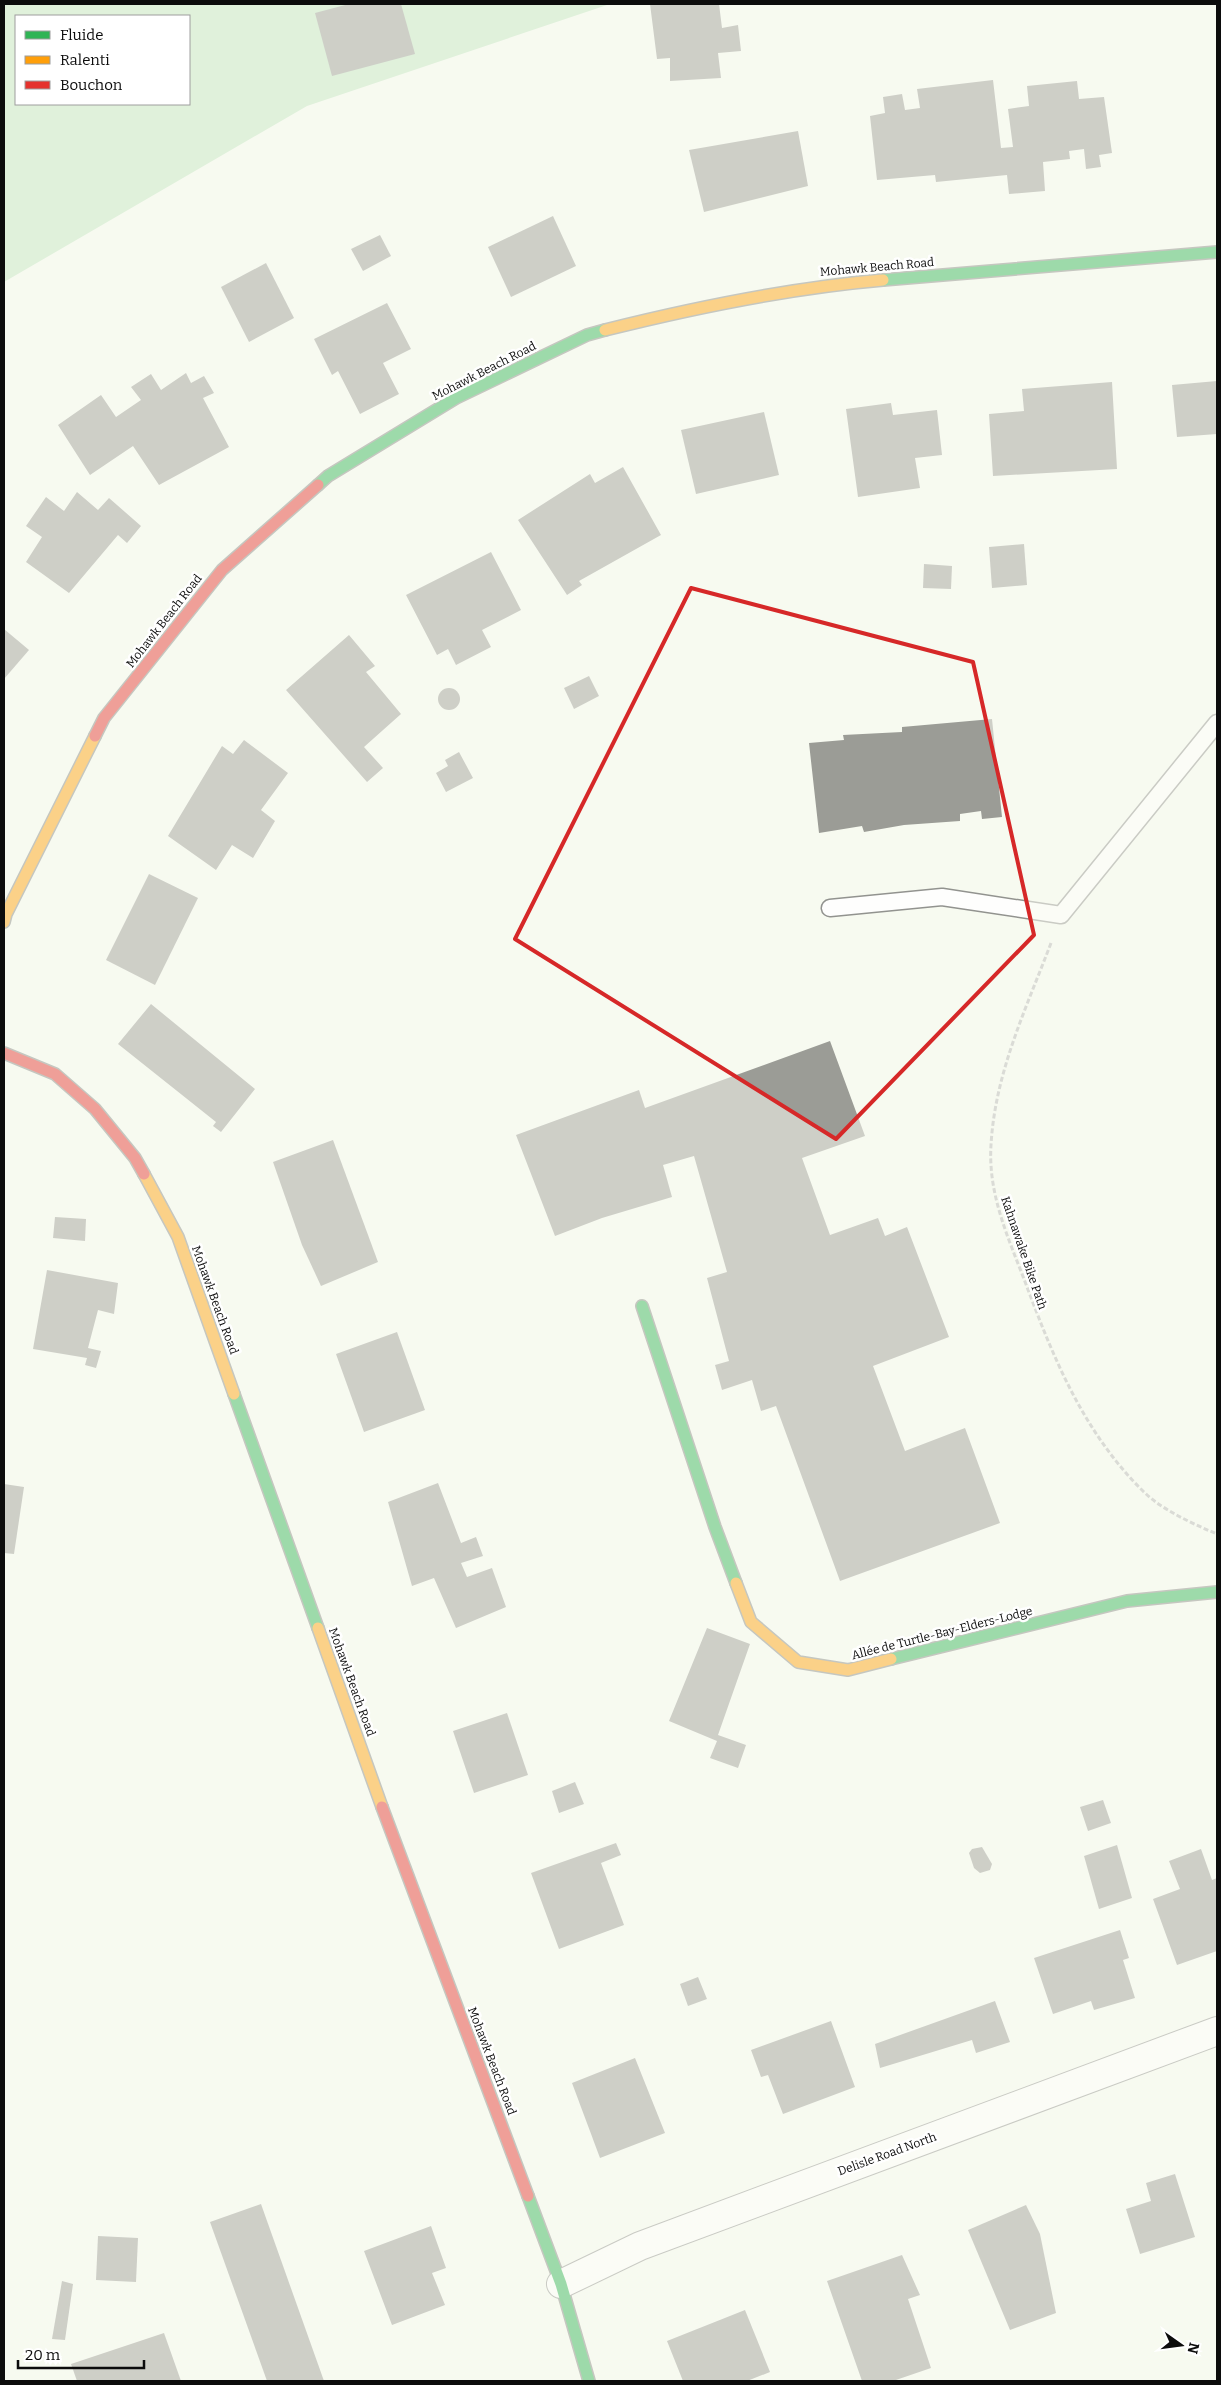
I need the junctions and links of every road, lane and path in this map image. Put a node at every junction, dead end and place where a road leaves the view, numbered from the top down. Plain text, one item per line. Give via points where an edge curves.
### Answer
1 (1217, 252) edge
2 (1217, 723) edge
3 (830, 908) dead end
4 (1061, 915) junction
5 (4, 916) edge
6 (4, 1053) edge
7 (642, 1306) dead end
8 (1217, 1534) edge
9 (1217, 1592) edge
10 (1217, 2031) edge
11 (561, 2284) junction
12 (589, 2381) edge

1 - 5 street, Mohawk Beach Road via 824,285 692,308 587,335 456,398 328,476 222,570 104,718
2 - 4 lane
3 - 4 lane via 942,897
4 - 8 path, Kahnawake Bike Path via 1008,1052 996,1099 991,1145 992,1183 1001,1218 1048,1344 1098,1439 1130,1478 1160,1505
6 - 11 street, Mohawk Beach Road via 55,1074 95,1109 135,1158 178,1237 383,1809
7 - 9 street, Allée de Turtle-Bay-Elders-Lodge via 715,1527 751,1622 798,1662 848,1670 1127,1601
10 - 11 street, Delisle Road North via 640,2246
11 - 12 street, Mohawk Beach Road

